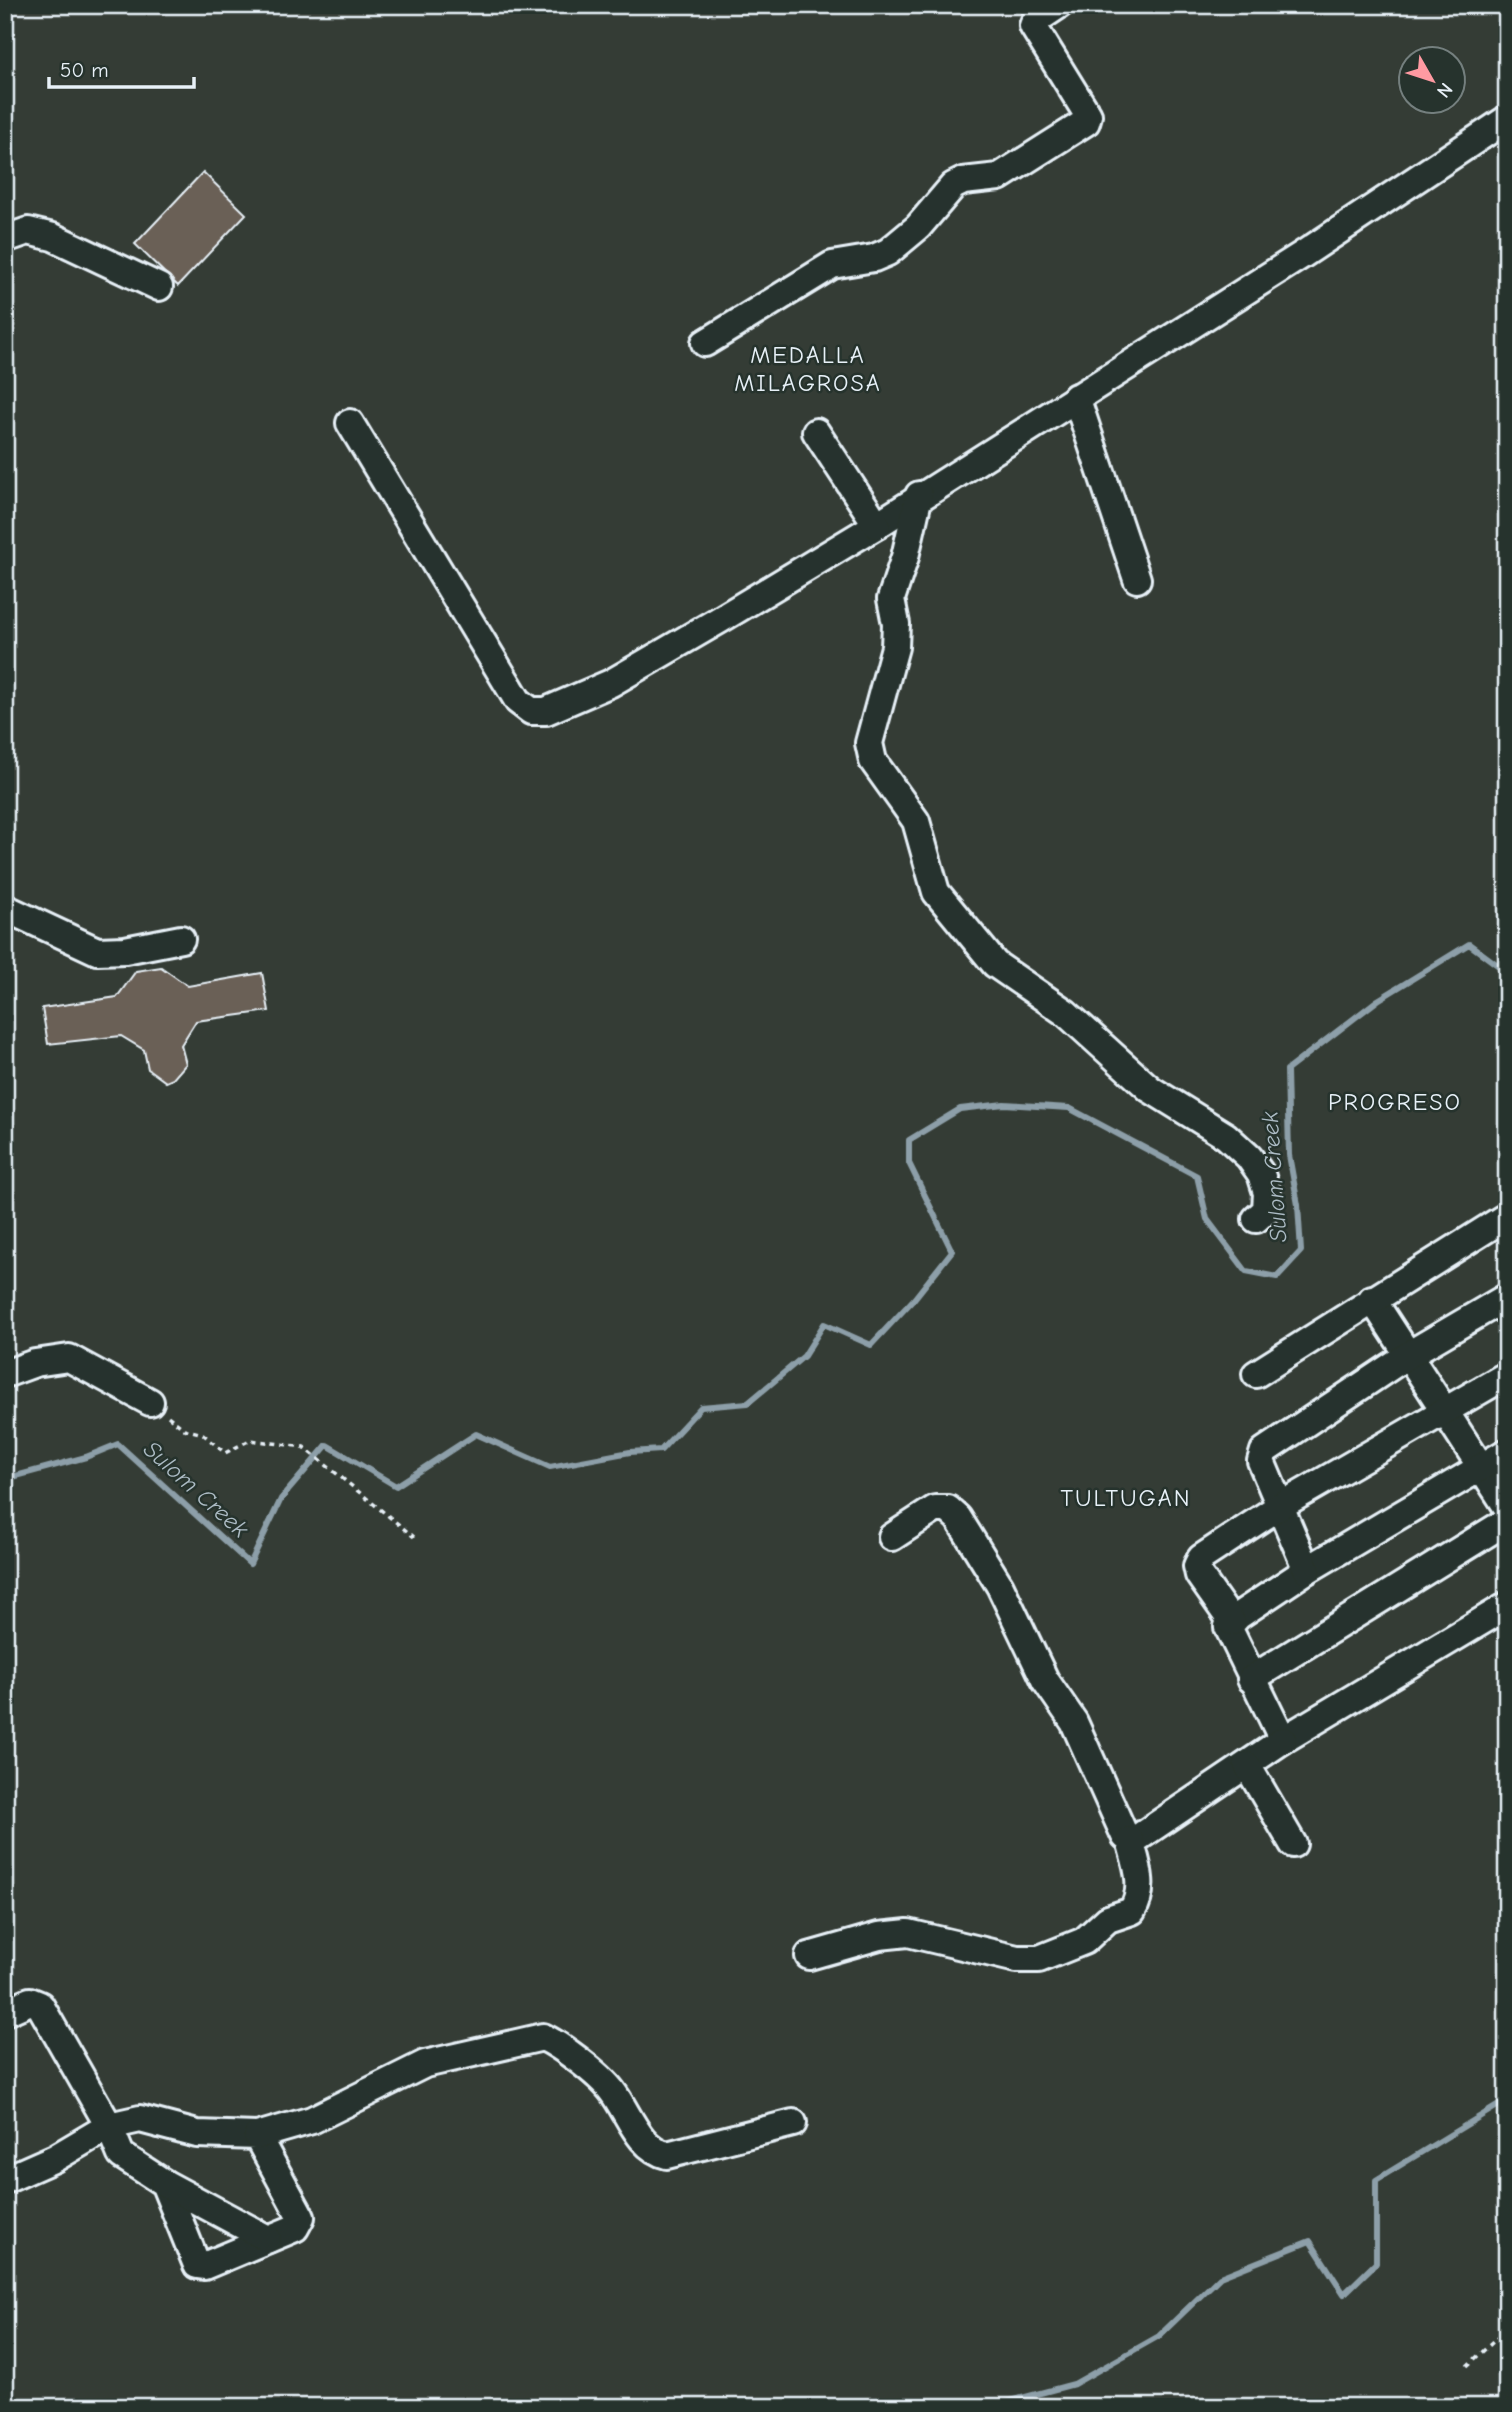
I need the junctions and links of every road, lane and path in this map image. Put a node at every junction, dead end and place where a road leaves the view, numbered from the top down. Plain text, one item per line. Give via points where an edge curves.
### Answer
1 (1059, 5) edge
2 (1507, 119) edge
3 (5, 239) edge
4 (159, 287) dead end
5 (705, 343) dead end
6 (1076, 397) junction
7 (350, 423) dead end
8 (816, 432) dead end
9 (919, 495) junction
10 (877, 525) junction
11 (1137, 579) dead end
12 (5, 908) edge
13 (181, 939) dead end
14 (1507, 1216) edge
15 (1256, 1219) dead end
16 (1507, 1297) edge
17 (1371, 1299) junction
18 (1408, 1355) junction
19 (5, 1374) edge
20 (1256, 1374) dead end
21 (1507, 1375) edge
22 (150, 1402) joint
23 (1445, 1413) junction
24 (1507, 1452) edge
25 (1483, 1468) junction
26 (1280, 1506) junction
27 (1507, 1507) edge
28 (1507, 1521) edge
29 (414, 1537) dead end
30 (892, 1537) dead end
31 (1307, 1570) junction
32 (1507, 1606) edge
33 (1232, 1622) junction
34 (1251, 1679) junction
35 (1283, 1740) junction
36 (1247, 1765) junction
37 (1130, 1840) junction
38 (1293, 1844) dead end
39 (809, 1956) dead end
40 (5, 2012) edge
41 (793, 2123) dead end
42 (109, 2126) junction
43 (257, 2136) junction
44 (5, 2180) edge
45 (164, 2183) junction
46 (268, 2239) junction
47 (1507, 2329) edge
48 (1467, 2366) dead end

1 - 5 street via 1033,26 1088,115 1086,122 999,177 953,186 918,227 888,252 832,265
2 - 6 street
3 - 4 street via 28,231 52,236
6 - 9 street
6 - 11 street
7 - 10 street via 518,701 531,711 546,711 611,683
8 - 10 street
9 - 10 street
9 - 15 street via 891,600 895,647 869,743 873,761 916,821 936,892 967,933 995,964 1066,1013 1150,1089 1226,1136 1249,1157 1267,1193 1266,1210
12 - 13 street via 97,951
14 - 17 street
16 - 18 street
17 - 18 street
17 - 20 street
18 - 23 street
18 - 26 street via 1264,1451 1261,1461
19 - 22 street via 69,1358
21 - 23 street
22 - 29 path via 225,1453 250,1440 303,1447
23 - 25 street
23 - 26 street
24 - 25 street
25 - 27 street
25 - 31 street
26 - 31 street
26 - 33 street via 1201,1558 1197,1566
28 - 34 street
30 - 37 street via 935,1509 948,1509 958,1518 1000,1586 1045,1680 1074,1722
31 - 33 street
32 - 35 street
33 - 34 street via 1230,1634
34 - 35 street
35 - 36 street
36 - 37 street
36 - 38 street
37 - 39 street via 1140,1876 1138,1902 1132,1911 1108,1919 1084,1941 1039,1959 1017,1959 908,1933 878,1936
40 - 42 street via 30,2001 40,2005
41 - 43 street via 667,2155 656,2152 646,2145 610,2089 543,2037 425,2064 312,2120
42 - 43 street via 140,2119 197,2134
42 - 44 street via 55,2158
42 - 45 street via 121,2155
43 - 46 street via 301,2217 295,2228
45 - 46 street
45 - 46 street via 197,2266
47 - 48 path

